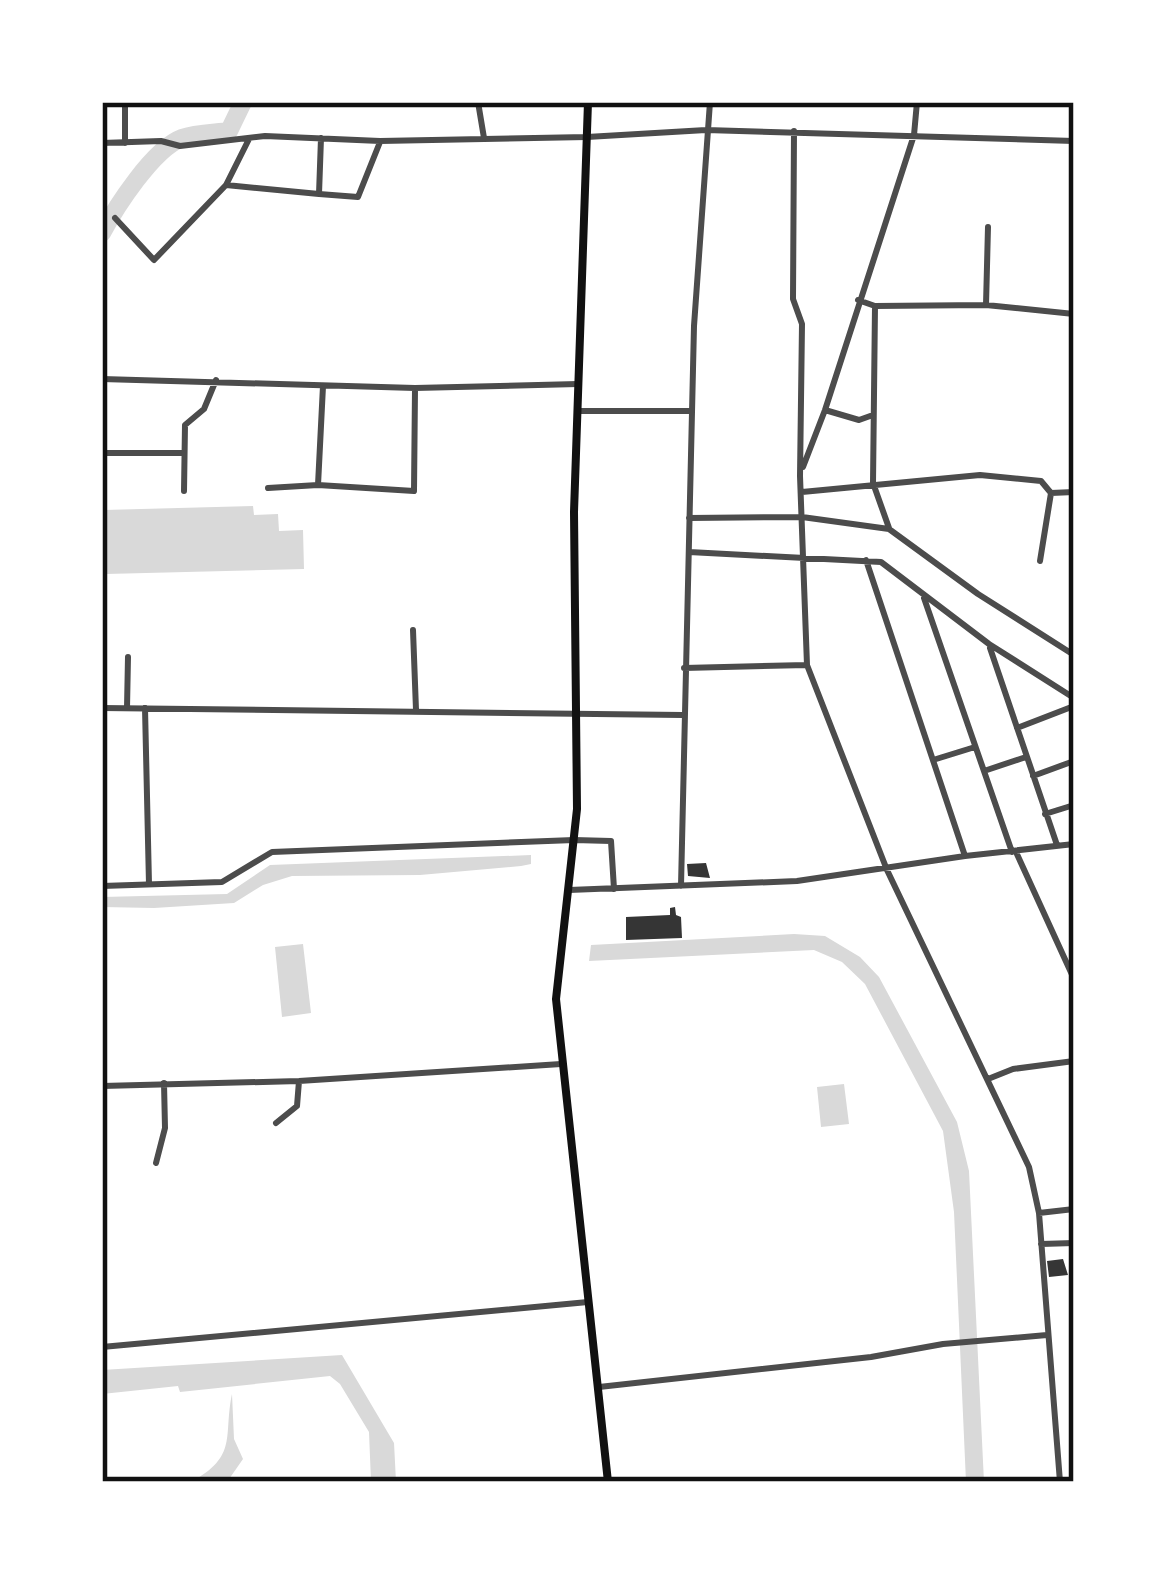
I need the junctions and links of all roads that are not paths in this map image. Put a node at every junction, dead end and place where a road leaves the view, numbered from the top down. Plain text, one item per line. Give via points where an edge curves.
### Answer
1 (125, 102) edge
2 (478, 102) edge
3 (588, 102) edge
4 (710, 102) edge
5 (916, 102) edge
6 (706, 130) junction
7 (794, 130) junction
8 (914, 135) junction
9 (587, 137) junction
10 (250, 138) junction
11 (321, 138) junction
12 (484, 138) junction
13 (380, 141) junction
14 (1074, 141) edge
15 (102, 142) edge
16 (125, 143) junction
17 (226, 184) junction
18 (319, 194) junction
19 (115, 218) dead end
20 (988, 227) dead end
21 (858, 300) junction
22 (986, 304) junction
23 (875, 306) junction
24 (1074, 314) edge
25 (102, 379) edge
26 (216, 380) junction
27 (578, 384) junction
28 (323, 385) junction
29 (415, 388) junction
30 (826, 410) junction
31 (577, 411) junction
32 (692, 411) junction
33 (873, 415) junction
34 (102, 453) edge
35 (184, 453) junction
36 (800, 476) junction
37 (873, 483) junction
38 (318, 485) junction
39 (268, 488) dead end
40 (184, 491) dead end
41 (801, 492) junction
42 (1074, 492) edge
43 (1051, 493) junction
44 (802, 517) junction
45 (689, 518) junction
46 (889, 529) junction
47 (689, 552) junction
48 (801, 558) junction
49 (866, 560) junction
50 (1040, 561) dead end
51 (923, 594) junction
52 (413, 630) dead end
53 (989, 644) junction
54 (1074, 655) edge
55 (128, 657) dead end
56 (807, 664) junction
57 (684, 668) junction
58 (1074, 702) edge
59 (102, 708) edge
60 (127, 708) junction
61 (145, 708) junction
62 (416, 710) junction
63 (574, 711) junction
64 (683, 715) junction
65 (1017, 728) junction
66 (975, 747) junction
67 (1026, 757) junction
68 (933, 760) junction
69 (1074, 761) edge
70 (984, 771) junction
71 (1033, 776) junction
72 (1074, 805) edge
73 (1045, 814) junction
74 (574, 840) junction
75 (1074, 844) edge
76 (1058, 847) junction
77 (1014, 852) junction
78 (965, 856) junction
79 (887, 870) junction
80 (149, 884) junction
81 (102, 886) edge
82 (681, 886) junction
83 (614, 889) junction
84 (569, 890) junction
85 (1074, 980) edge
86 (1074, 1061) edge
87 (561, 1064) junction
88 (988, 1078) junction
89 (299, 1081) junction
90 (164, 1083) junction
91 (102, 1086) edge
92 (276, 1124) dead end
93 (156, 1163) dead end
94 (1074, 1209) edge
95 (1039, 1213) junction
96 (1074, 1243) edge
97 (1041, 1244) junction
98 (590, 1301) junction
99 (1047, 1335) junction
100 (102, 1347) edge
101 (599, 1387) junction
102 (608, 1482) edge
103 (1060, 1482) edge

1 - 16 street
2 - 12 street
3 - 9 main road
4 - 6 street
5 - 8 street
6 - 7 street
6 - 9 street
6 - 32 street
7 - 8 street
7 - 36 street
8 - 14 street
8 - 21 street
9 - 12 street
9 - 27 main road
10 - 11 street
10 - 16 street
10 - 17 street
11 - 13 street
11 - 18 street
12 - 13 street
13 - 18 street via 358,197
15 - 16 street
17 - 18 street
17 - 19 street via 154,260
20 - 22 street
21 - 23 street
21 - 30 street
22 - 23 street
22 - 24 street
23 - 33 street
25 - 26 street
26 - 28 street
26 - 35 street via 185,425
27 - 29 street
27 - 31 main road
28 - 29 street
28 - 38 street
29 - 38 street via 414,491
30 - 33 street via 859,420
30 - 36 street
31 - 32 street
31 - 63 main road
32 - 45 street
33 - 37 street
34 - 35 street
35 - 40 street
36 - 41 street
37 - 41 street
37 - 43 street via 980,475 1041,481
37 - 46 street
38 - 39 street
41 - 44 street
42 - 43 street
43 - 50 street
44 - 45 street
44 - 46 street
44 - 48 street
45 - 47 street
46 - 54 street
47 - 48 street
47 - 57 street
48 - 49 street
48 - 56 street
49 - 51 street
49 - 68 street
51 - 53 street
51 - 66 street
52 - 62 street
53 - 58 street
53 - 65 street
55 - 60 street
56 - 57 street
56 - 79 street
57 - 64 street
58 - 65 street
59 - 60 street
60 - 61 street
61 - 62 street
61 - 80 street
62 - 63 street
63 - 64 street
63 - 74 main road
64 - 82 street
65 - 67 street
66 - 68 street
66 - 70 street
67 - 70 street
67 - 71 street
68 - 78 street
69 - 71 street
70 - 77 street
71 - 73 street
72 - 73 street
73 - 76 street
74 - 80 street via 272,852 222,882
74 - 83 street via 611,841
74 - 84 main road
75 - 76 street
76 - 77 street
77 - 78 street
77 - 85 street
78 - 79 street
79 - 82 street
79 - 88 street
80 - 81 street
82 - 83 street
83 - 84 street
84 - 87 main road via 556,998
86 - 88 street
87 - 89 street
87 - 98 main road
88 - 95 street via 1029,1167
89 - 90 street
89 - 92 street via 297,1106
90 - 91 street
90 - 93 street
94 - 95 street
95 - 97 street
96 - 97 street
97 - 99 street
98 - 100 street
98 - 101 main road
99 - 101 street
99 - 103 street
101 - 102 main road

